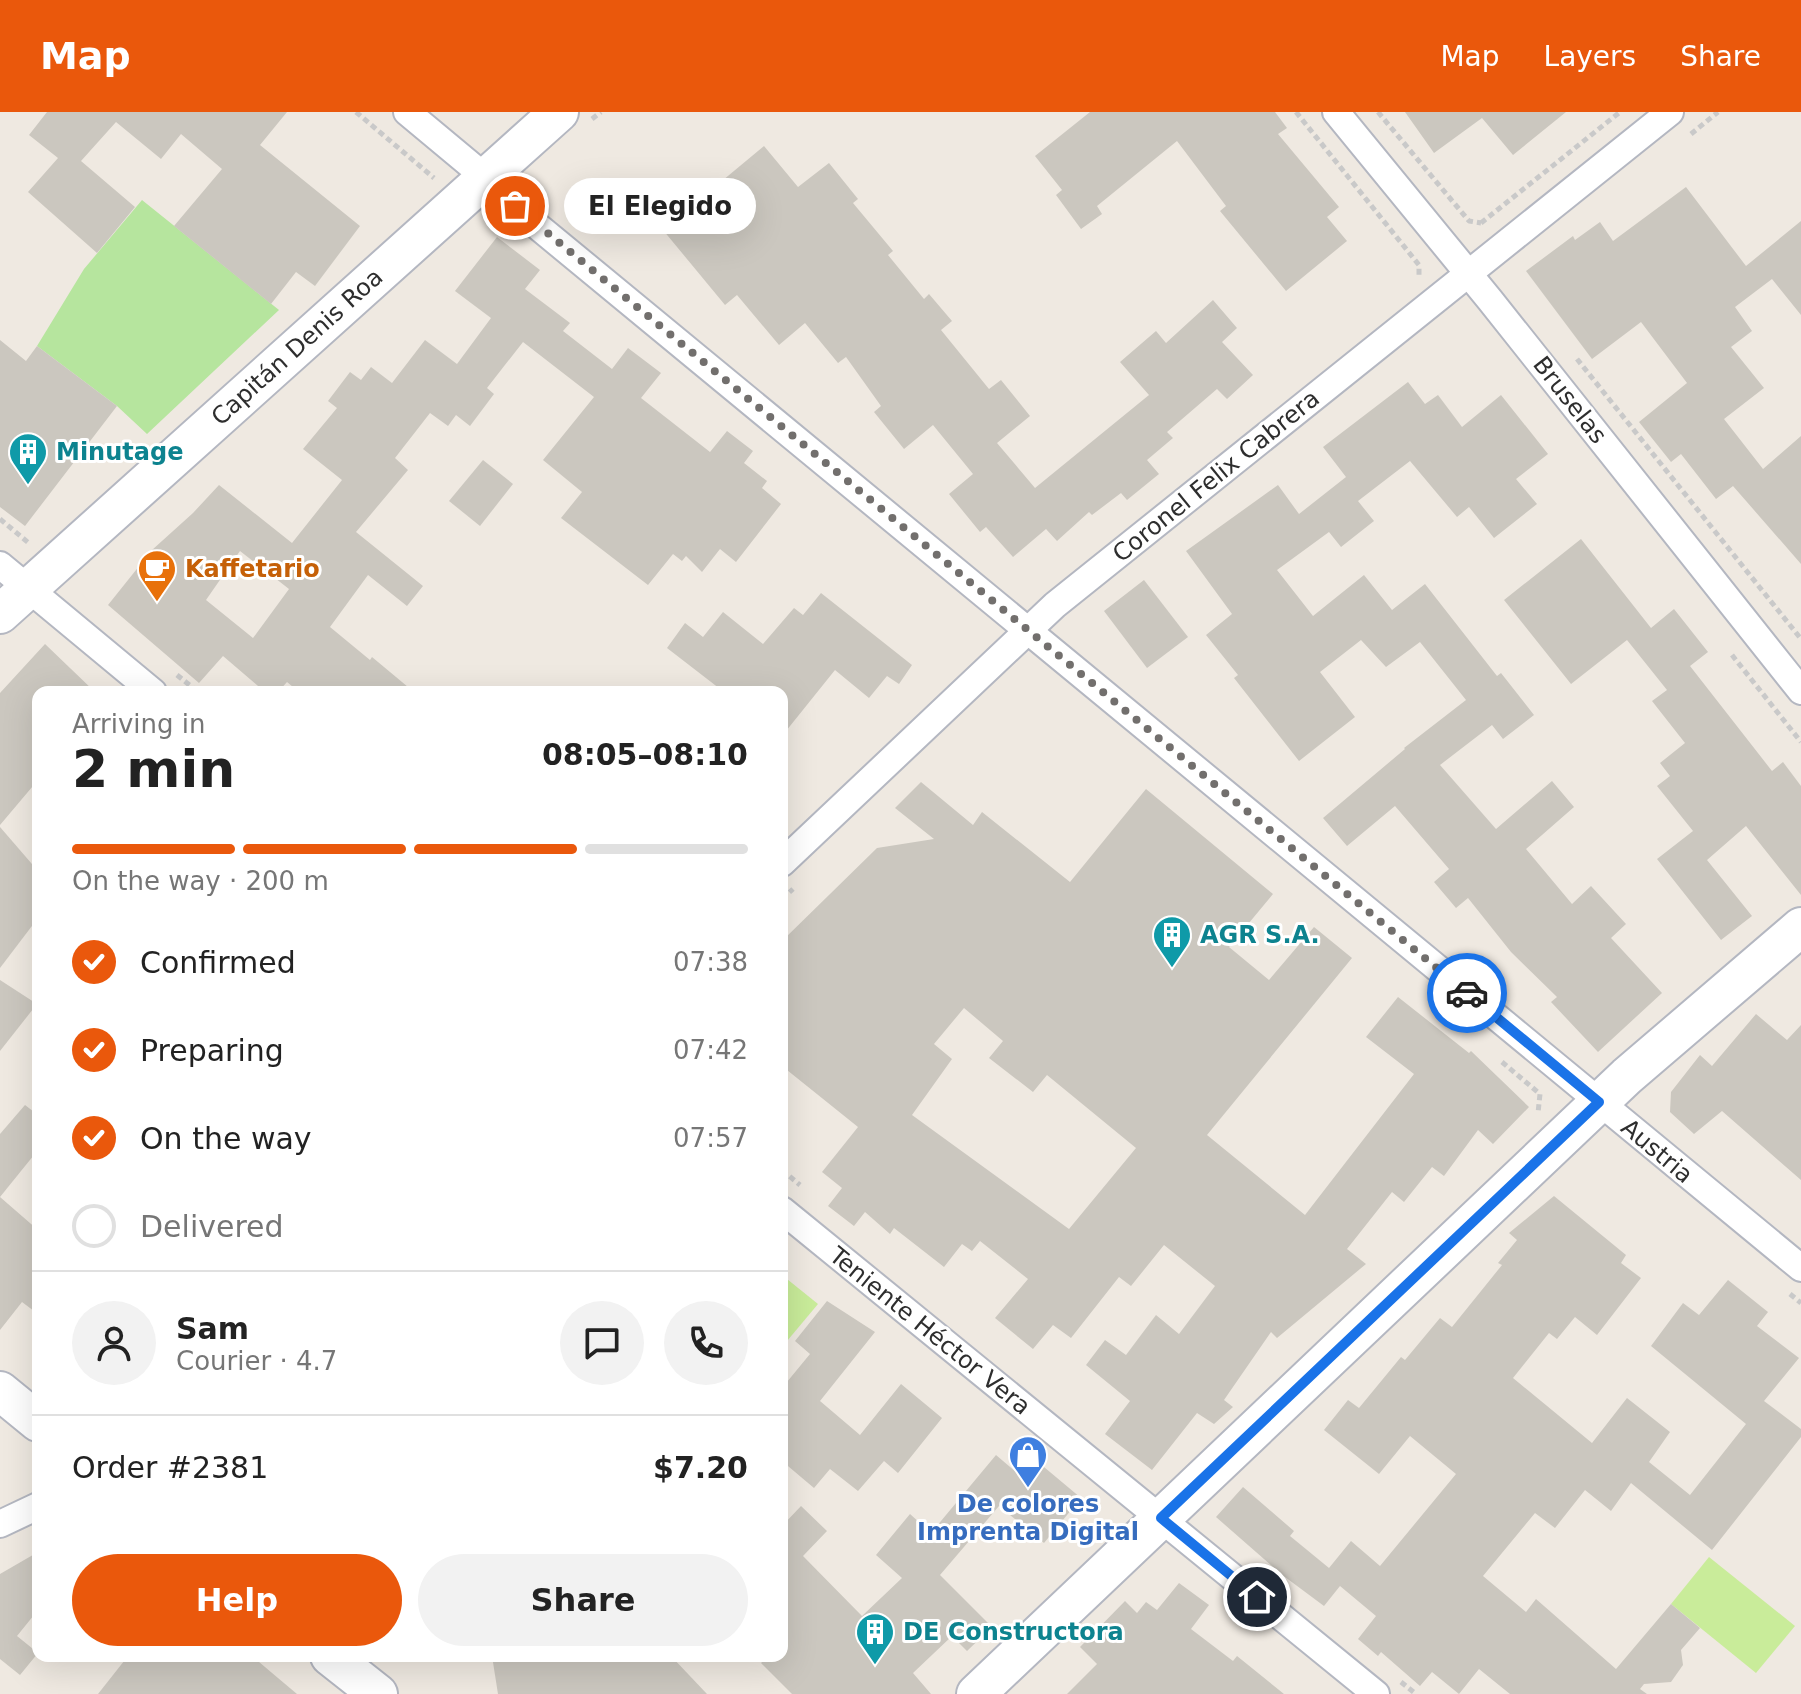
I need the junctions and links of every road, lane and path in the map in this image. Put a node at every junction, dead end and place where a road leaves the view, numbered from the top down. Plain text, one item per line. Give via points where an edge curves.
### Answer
1 (356, 112) edge
2 (407, 112) edge
3 (559, 112) edge
4 (1296, 112) edge
5 (1336, 112) edge
6 (1378, 112) edge
7 (1620, 112) edge
8 (1670, 112) edge
9 (485, 177) junction
10 (435, 184) dead end
11 (1468, 274) junction
12 (1419, 276) dead end
13 (1574, 356) dead end
14 (0, 519) edge
15 (37, 545) dead end
16 (14, 577) edge
17 (0, 614) edge
18 (1028, 630) junction
19 (1801, 639) edge
20 (146, 686) edge
21 (1801, 691) edge
22 (788, 857) edge
23 (793, 888) dead end
24 (788, 893) edge
25 (1801, 927) edge
26 (1492, 1054) dead end
27 (1599, 1102) junction
28 (1529, 1122) dead end
29 (788, 1175) edge
30 (807, 1191) dead end
31 (788, 1215) edge
32 (1801, 1268) edge
33 (1789, 1293) dead end
34 (1801, 1303) edge
35 (0, 1391) edge
36 (32, 1417) edge
37 (32, 1509) edge
38 (1161, 1518) junction
39 (0, 1524) edge
40 (338, 1662) edge
41 (378, 1694) edge
42 (976, 1694) edge
43 (1376, 1694) edge

1 - 10 path via 434,176
2 - 9 street, Austria
3 - 9 street, Capitán Denis Roa
4 - 12 path via 1419,265
5 - 11 street, Bruselas
6 - 7 path via 1469,221 1481,223
8 - 11 street, Coronel Felix Cabrera
9 - 16 street, Capitán Denis Roa
9 - 18 street, Austria via 530,220
11 - 18 street, Coronel Felix Cabrera
11 - 21 street, Bruselas
13 - 19 path, Bruselas
14 - 15 path
16 - 17 street, Capitán Denis Roa
16 - 20 street
18 - 22 street, Coronel Felix Cabrera
18 - 27 street, Austria
23 - 24 path
25 - 27 street
26 - 28 path via 1540,1094 1540,1111
27 - 32 street, Austria
27 - 38 street
29 - 30 path
31 - 38 street, Teniente Héctor Vera
33 - 34 path
35 - 36 street
37 - 39 street
38 - 42 street
38 - 43 street, Teniente Héctor Vera
40 - 41 street

